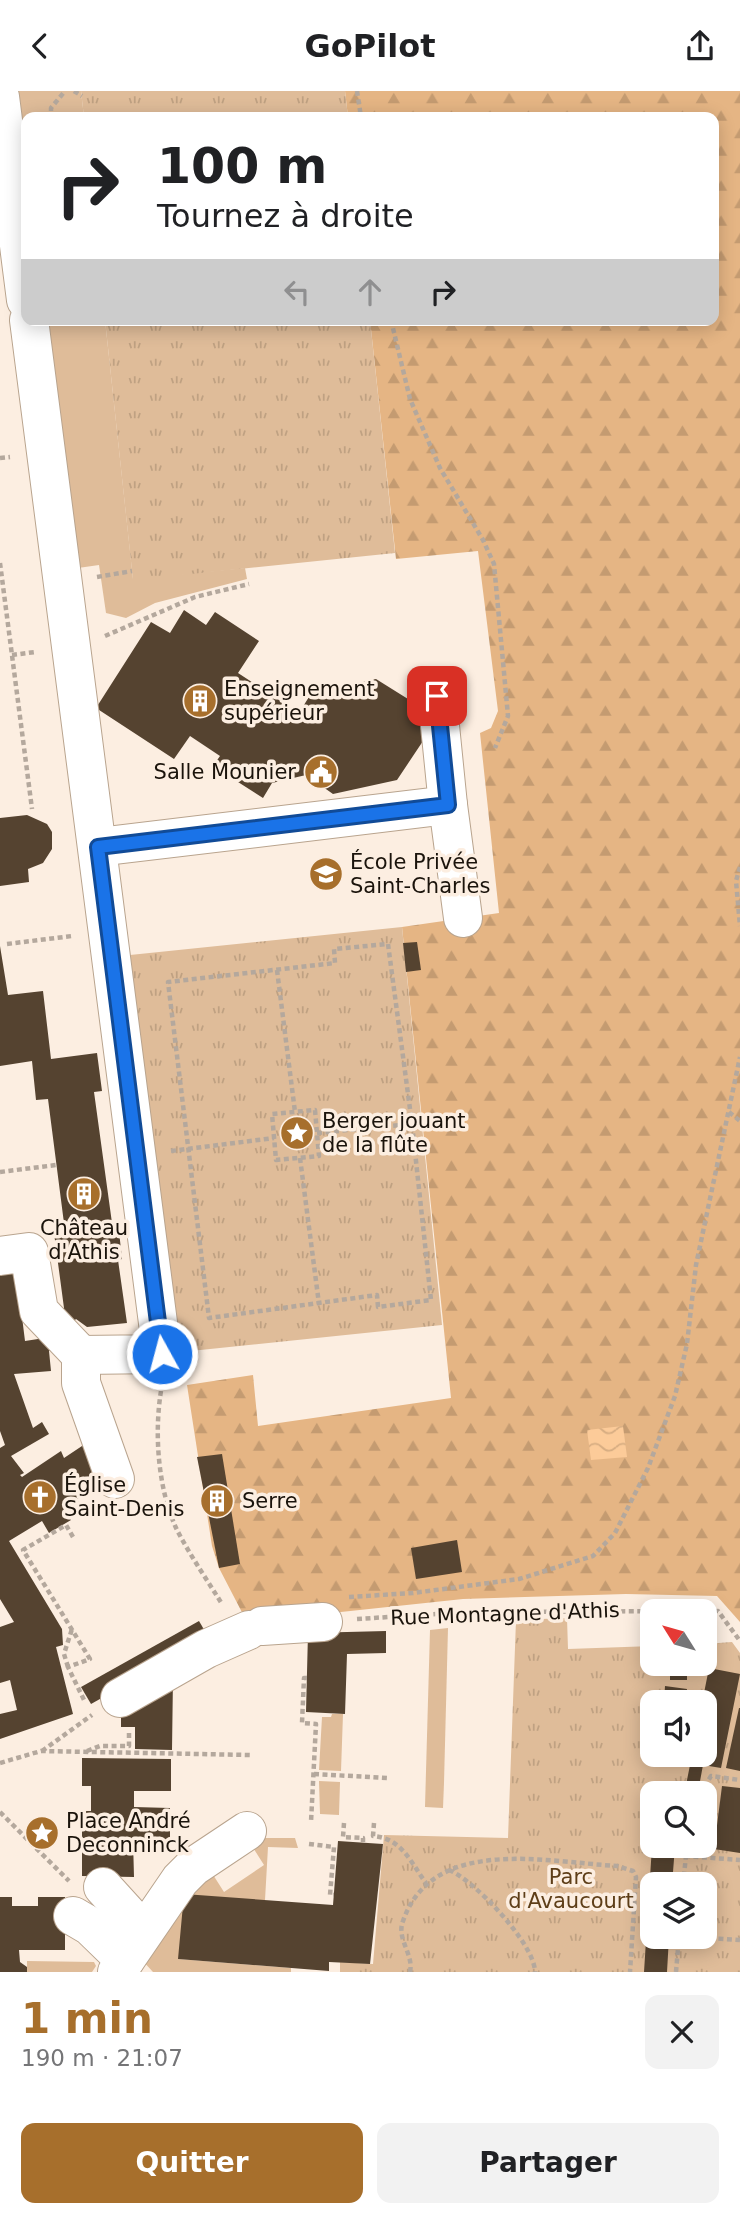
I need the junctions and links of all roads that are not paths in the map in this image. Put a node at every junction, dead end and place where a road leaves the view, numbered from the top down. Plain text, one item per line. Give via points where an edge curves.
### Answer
1 (0, 97) edge
2 (21, 261) edge
3 (30, 326) edge
4 (437, 696) dead end
5 (448, 805) junction
6 (98, 847) junction
7 (463, 918) dead end
8 (0, 1256) edge
9 (81, 1355) junction
10 (115, 1479) dead end
11 (340, 1613) road end
12 (109, 1714) road end
13 (247, 1831) dead end
14 (83, 1896) road end
15 (128, 1955) edge

1 - 2 street
3 - 6 street
4 - 5 street
5 - 6 street
5 - 7 street
6 - 9 street via 162,1354
8 - 9 street via 29,1252 39,1311
9 - 10 street via 81,1383
11 - 12 street via 247,1621
13 - 15 street via 193,1867 166,1897
14 - 15 street via 90,1926

